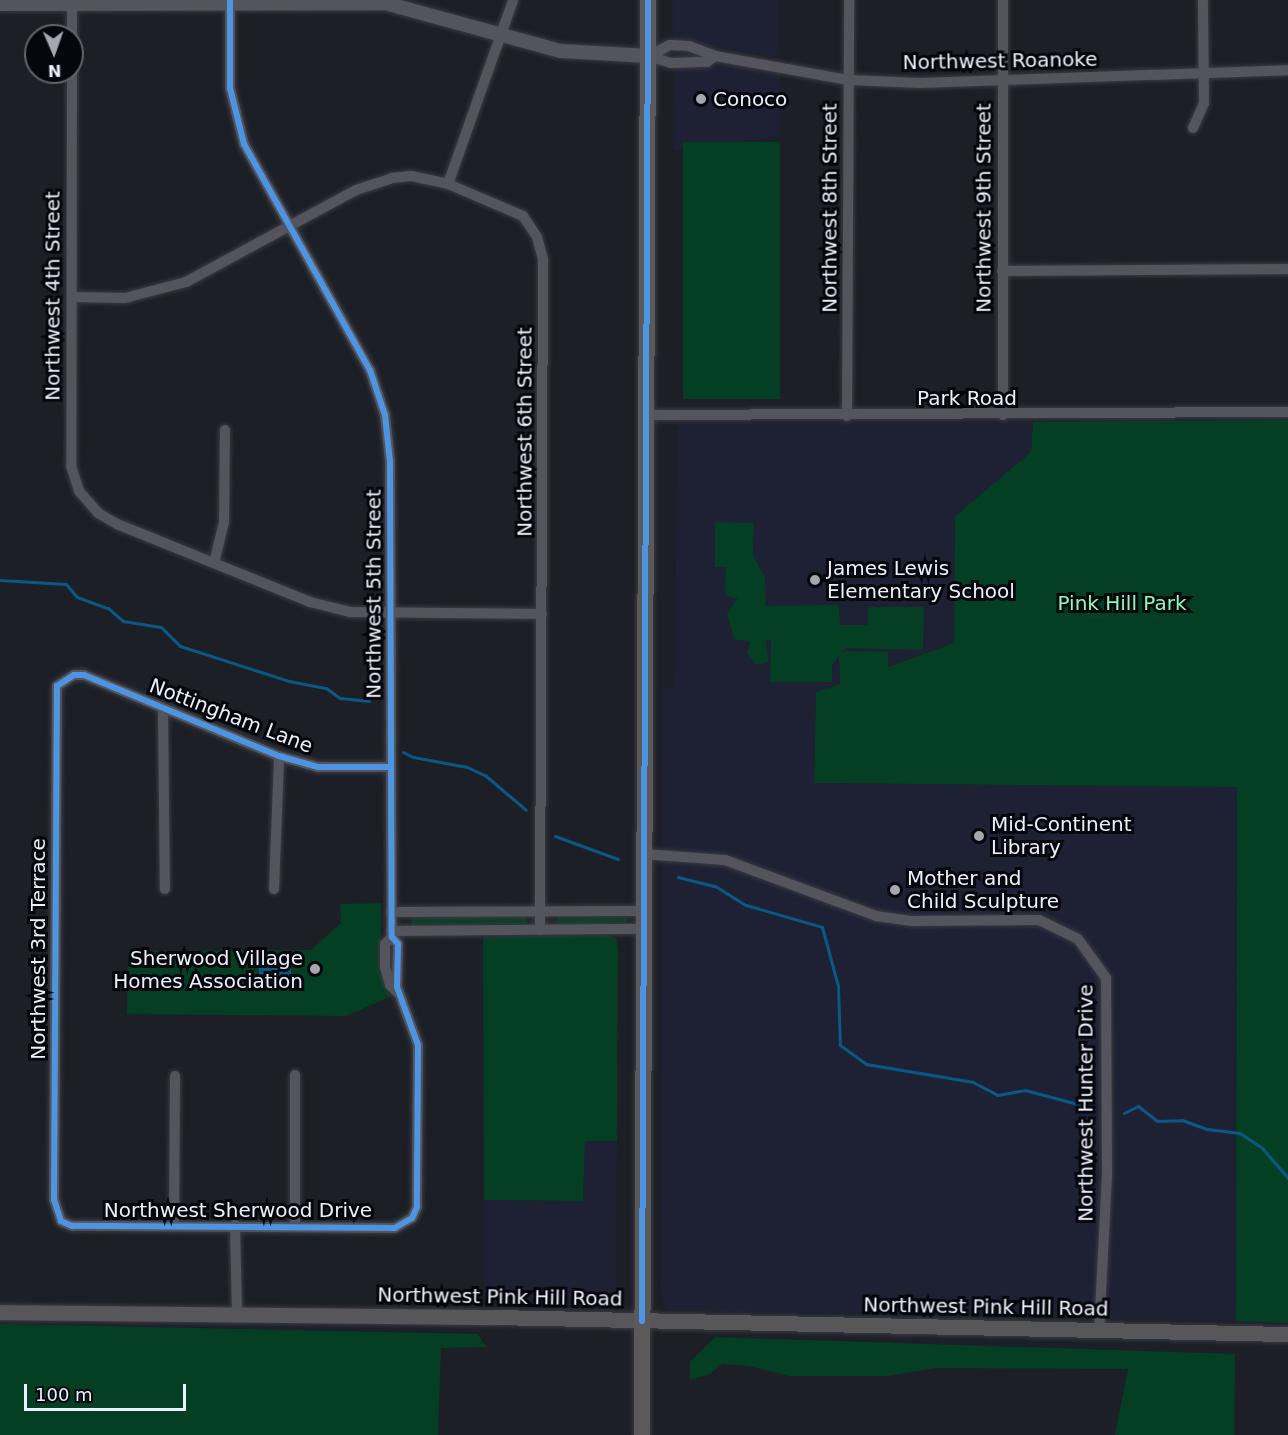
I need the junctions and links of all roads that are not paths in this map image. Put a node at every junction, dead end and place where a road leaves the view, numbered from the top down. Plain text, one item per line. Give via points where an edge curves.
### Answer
1 (513, 0) edge
2 (648, 0) edge
3 (849, 0) edge
4 (1003, 0) edge
5 (1203, 0) edge
6 (72, 2) edge
7 (230, 2) edge
8 (0, 4) edge
9 (72, 24) edge
10 (499, 37) junction
11 (649, 56) junction
12 (715, 56) junction
13 (1288, 70) edge
14 (1204, 74) junction
15 (849, 80) junction
16 (1003, 80) junction
17 (72, 84) edge
18 (1193, 128) dead end
19 (448, 184) junction
20 (289, 226) junction
21 (1288, 269) edge
22 (1002, 270) junction
23 (72, 297) junction
24 (1288, 412) edge
25 (646, 415) junction
26 (1003, 415) junction
27 (847, 416) junction
28 (225, 430) dead end
29 (214, 563) junction
30 (391, 613) junction
31 (542, 614) junction
32 (65, 679) joint
33 (163, 709) junction
34 (279, 756) junction
35 (391, 767) junction
36 (644, 854) junction
37 (165, 889) dead end
38 (274, 889) dead end
39 (643, 911) junction
40 (391, 912) junction
41 (540, 913) junction
42 (643, 929) junction
43 (540, 930) junction
44 (392, 934) junction
45 (295, 1075) dead end
46 (175, 1076) dead end
47 (412, 1218) joint
48 (61, 1221) joint
49 (235, 1225) junction
50 (295, 1225) junction
51 (174, 1226) junction
52 (0, 1312) edge
53 (237, 1316) junction
54 (642, 1321) junction
55 (1099, 1330) junction
56 (1288, 1334) edge
57 (642, 1435) edge

1 - 10 street
2 - 11 main road
3 - 15 street, Northwest 8th Street
4 - 16 street, Northwest 9th Street
5 - 14 street
6 - 7 street
6 - 8 street
6 - 9 street
7 - 10 street via 385,3
7 - 20 street, Northwest 5th Street via 230,88 236,117 244,144
10 - 11 street via 561,51
10 - 19 street
11 - 12 street, Northwest Roanoke via 671,63 707,62
11 - 12 street, Northwest Roanoke via 670,45 689,46
11 - 25 main road
12 - 15 street, Northwest Roanoke
13 - 14 street, Northwest Roanoke
14 - 16 street, Northwest Roanoke
14 - 18 street via 1204,103
15 - 16 street, Northwest Roanoke
15 - 27 street, Northwest 8th Street
16 - 22 street, Northwest 9th Street
17 - 23 street, Northwest 4th Street
19 - 20 street, Northwest 6th Street via 411,176 374,181
19 - 31 street, Northwest 6th Street via 523,216 537,237 543,259
20 - 23 street, Northwest 6th Street via 186,282 156,293 125,298
20 - 30 street, Northwest 5th Street via 370,370 385,415 390,462
21 - 22 street
22 - 26 street, Northwest 9th Street
23 - 29 street, Northwest 4th Street via 70,466 80,491 98,513
24 - 26 street, Park Road
25 - 27 street, Park Road
25 - 36 main road
26 - 27 street, Park Road
28 - 29 street via 224,522
29 - 30 street via 310,602 350,612
30 - 31 street
30 - 35 street, Northwest 5th Street
31 - 41 street, Northwest 6th Street
32 - 33 street, Nottingham Lane via 84,675
32 - 48 street, Northwest 3rd Terrace via 57,686 54,708 54,1200
33 - 34 street, Nottingham Lane
33 - 37 street
34 - 35 street, Nottingham Lane via 318,767
34 - 38 street
35 - 40 street, Northwest 5th Street
36 - 39 main road
36 - 55 street, Northwest Hunter Drive via 725,860 876,916 911,921 1039,920 1078,939 1106,978 1107,1174
39 - 41 street
39 - 42 main road
40 - 41 street
40 - 44 street, Northwest 5th Street
41 - 43 street, Northwest 6th Street
42 - 43 street
42 - 54 main road
43 - 44 street
44 - 47 street, Northwest 5th Street via 385,944 385,967 418,1046 417,1207
45 - 50 street
46 - 51 street
47 - 50 street, Northwest Sherwood Drive via 395,1228
48 - 51 street, Northwest Sherwood Drive via 72,1226
49 - 50 street, Northwest Sherwood Drive
49 - 51 street, Northwest Sherwood Drive
49 - 53 street
52 - 53 main road, Northwest Pink Hill Road
53 - 54 main road, Northwest Pink Hill Road
54 - 55 main road, Northwest Pink Hill Road
54 - 57 main road
55 - 56 main road, Northwest Pink Hill Road

